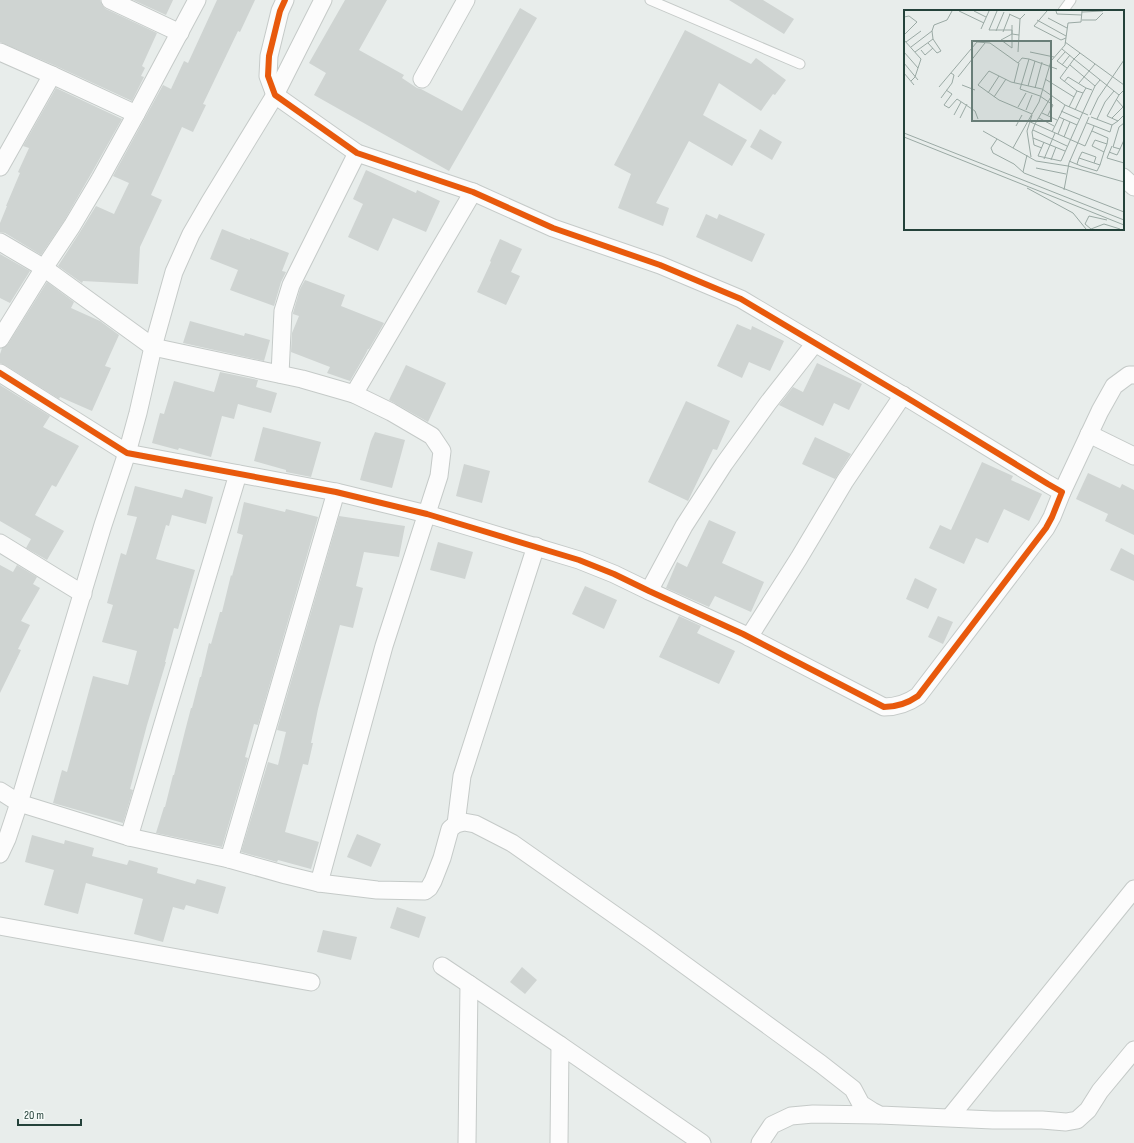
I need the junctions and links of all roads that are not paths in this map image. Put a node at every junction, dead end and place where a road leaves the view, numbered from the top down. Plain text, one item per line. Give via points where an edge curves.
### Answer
1 (110, 0) edge
2 (197, 0) edge
3 (285, 0) edge
4 (323, 0) edge
5 (466, 0) edge
6 (650, 0) edge
7 (1071, 0) edge
8 (1064, 10) edge
9 (180, 33) junction
10 (0, 52) edge
11 (800, 64) dead end
12 (52, 75) junction
13 (422, 79) dead end
14 (275, 95) junction
15 (136, 114) junction
16 (357, 153) junction
17 (0, 167) edge
18 (1124, 178) edge
19 (1134, 187) edge
20 (473, 192) junction
21 (0, 242) edge
22 (44, 268) junction
23 (0, 339) edge
24 (815, 343) junction
25 (153, 346) junction
26 (0, 373) edge
27 (280, 374) junction
28 (1134, 375) edge
29 (354, 394) junction
30 (903, 395) junction
31 (1089, 434) junction
32 (127, 453) junction
33 (1134, 456) edge
34 (238, 474) junction
35 (336, 492) junction
36 (1062, 492) junction
37 (427, 514) junction
38 (0, 543) edge
39 (536, 546) junction
40 (649, 591) junction
41 (83, 594) junction
42 (749, 637) junction
43 (0, 792) edge
44 (19, 803) junction
45 (456, 824) junction
46 (129, 837) junction
47 (0, 854) edge
48 (229, 859) junction
49 (319, 882) junction
50 (1134, 889) edge
51 (0, 926) edge
52 (442, 966) dead end
53 (311, 982) dead end
54 (469, 984) junction
55 (560, 1045) junction
56 (1134, 1050) edge
57 (880, 1115) junction
58 (950, 1117) junction
59 (467, 1143) edge
60 (559, 1143) edge
61 (702, 1143) edge
62 (760, 1143) edge

1 - 9 street
2 - 9 street
3 - 14 street via 269,56 268,76
4 - 14 street
5 - 13 street
6 - 11 lane
7 - 8 lane
9 - 15 street
10 - 12 street
12 - 15 street
12 - 17 street
14 - 16 street
14 - 25 street via 191,234 174,272
15 - 22 street via 72,226
16 - 20 street
16 - 27 street via 291,285 282,311
18 - 19 street
20 - 24 street via 553,228 660,265 741,299
20 - 29 street
21 - 22 street
22 - 23 street
22 - 25 street
24 - 30 street
24 - 40 street via 724,464 684,526
25 - 27 street
25 - 32 street
26 - 32 street
27 - 29 street
28 - 31 street via 1129,375 1114,386
29 - 37 street via 432,436 442,451 439,476
30 - 36 street
30 - 42 street via 845,482
31 - 33 street
31 - 36 street
32 - 34 street
32 - 41 street
34 - 35 street
34 - 46 street
35 - 37 street
35 - 48 street
36 - 42 street via 1046,528 918,696 905,704 884,708
37 - 39 street
37 - 49 street via 384,646
38 - 41 street
39 - 40 street via 579,560
39 - 45 street via 462,776
40 - 42 street
41 - 44 street
43 - 44 street
44 - 46 street
44 - 47 street
45 - 49 street via 450,829 433,881 425,891 377,890
45 - 57 street via 475,824 512,843 556,873 821,1064 852,1089 861,1104
46 - 48 street
48 - 49 street
50 - 58 street
51 - 53 street
52 - 54 street
54 - 55 street
54 - 59 street
55 - 60 street
55 - 61 street
56 - 58 street via 1088,1110 1077,1120 1066,1122
57 - 58 street
57 - 62 street via 791,1116 772,1125

